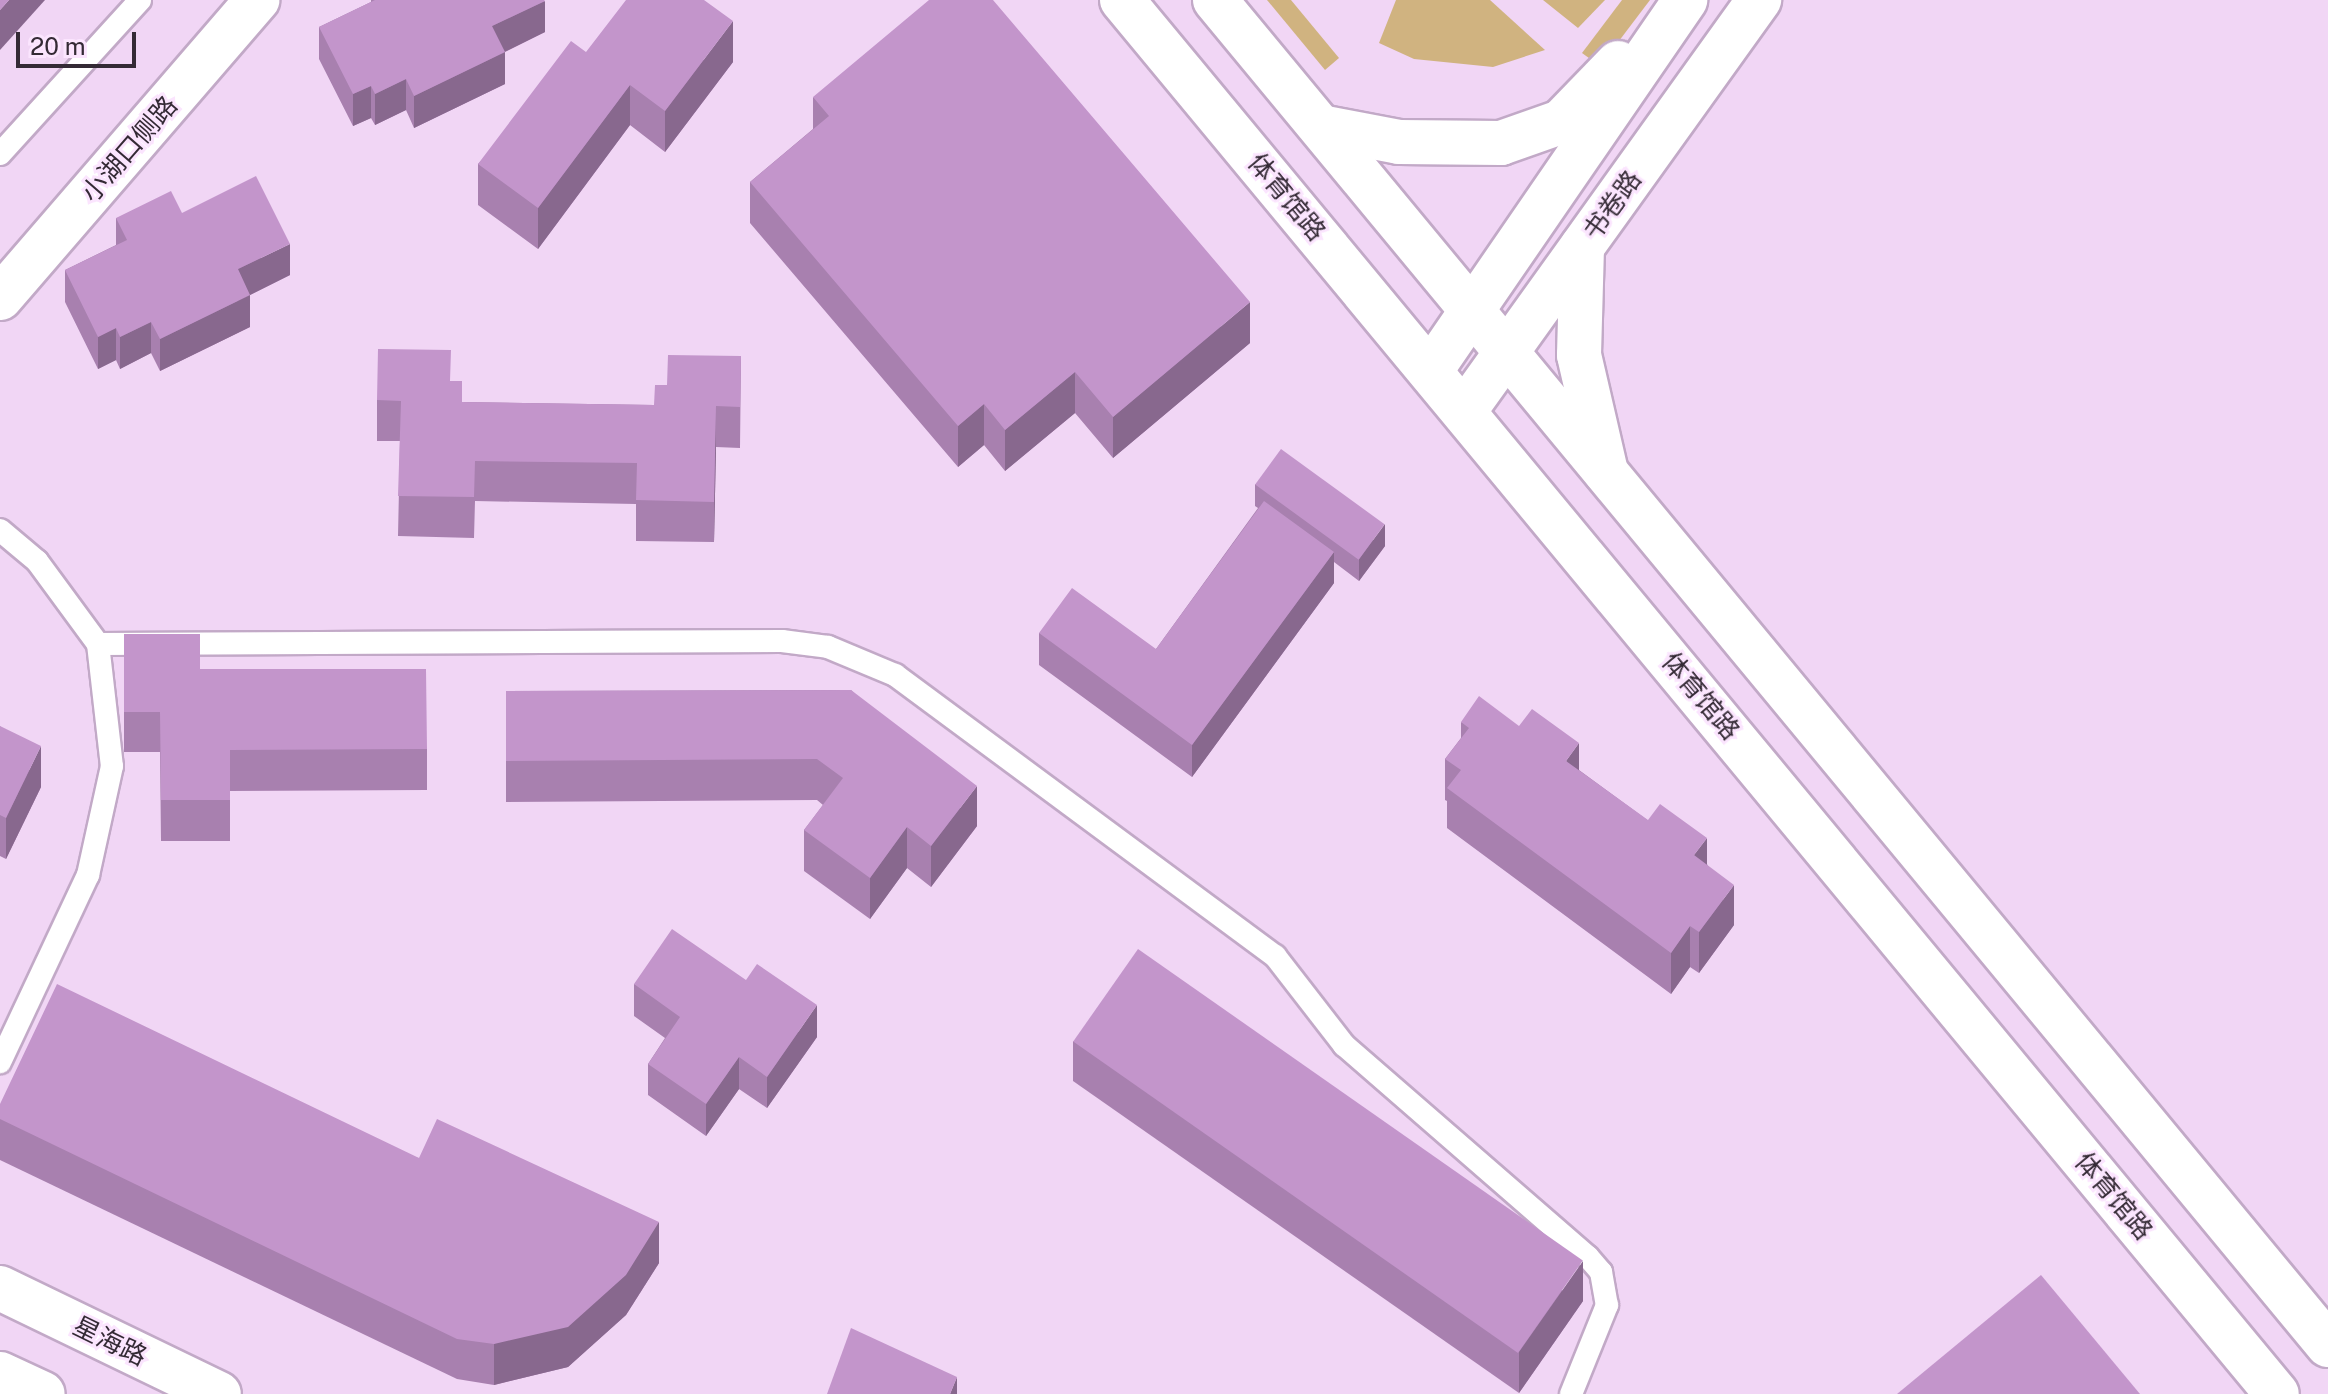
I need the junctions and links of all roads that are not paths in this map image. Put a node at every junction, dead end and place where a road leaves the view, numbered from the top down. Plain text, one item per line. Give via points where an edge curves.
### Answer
1 (140, 0) edge
2 (257, 0) edge
3 (1122, 0) edge
4 (1215, 0) edge
5 (1759, 0) edge
6 (1675, 17) edge
7 (1321, 127) junction
8 (0, 154) edge
9 (1582, 247) junction
10 (0, 298) edge
11 (1474, 311) junction
12 (1507, 351) junction
13 (1431, 370) junction
14 (1465, 410) junction
15 (1606, 472) junction
16 (0, 530) edge
17 (98, 644) junction
18 (0, 1062) edge
19 (0, 1288) edge
20 (2328, 1345) edge
21 (0, 1374) edge
22 (43, 1394) edge
23 (219, 1394) edge
24 (1571, 1394) edge
25 (2277, 1394) edge

1 - 8 lane
2 - 10 main road, 小湖口侧路
3 - 13 main road, 体育馆路
4 - 7 main road
5 - 9 main road, 书卷路
6 - 7 main road via 1621,60 1577,110 1526,137 1436,145
6 - 11 main road, 书卷路
7 - 11 main road
9 - 12 main road, 书卷路
9 - 15 main road via 1579,355
11 - 12 main road
11 - 13 main road, 书卷路
12 - 14 main road, 书卷路
12 - 15 main road
13 - 14 main road, 体育馆路
14 - 25 main road, 体育馆路
15 - 20 main road
16 - 17 lane via 37,561
17 - 18 lane via 112,766 106,818 88,875
17 - 24 lane via 782,641 828,647 895,675 1275,956 1344,1045 1588,1257 1601,1272 1607,1305
19 - 23 main road, 星海路
21 - 22 main road

